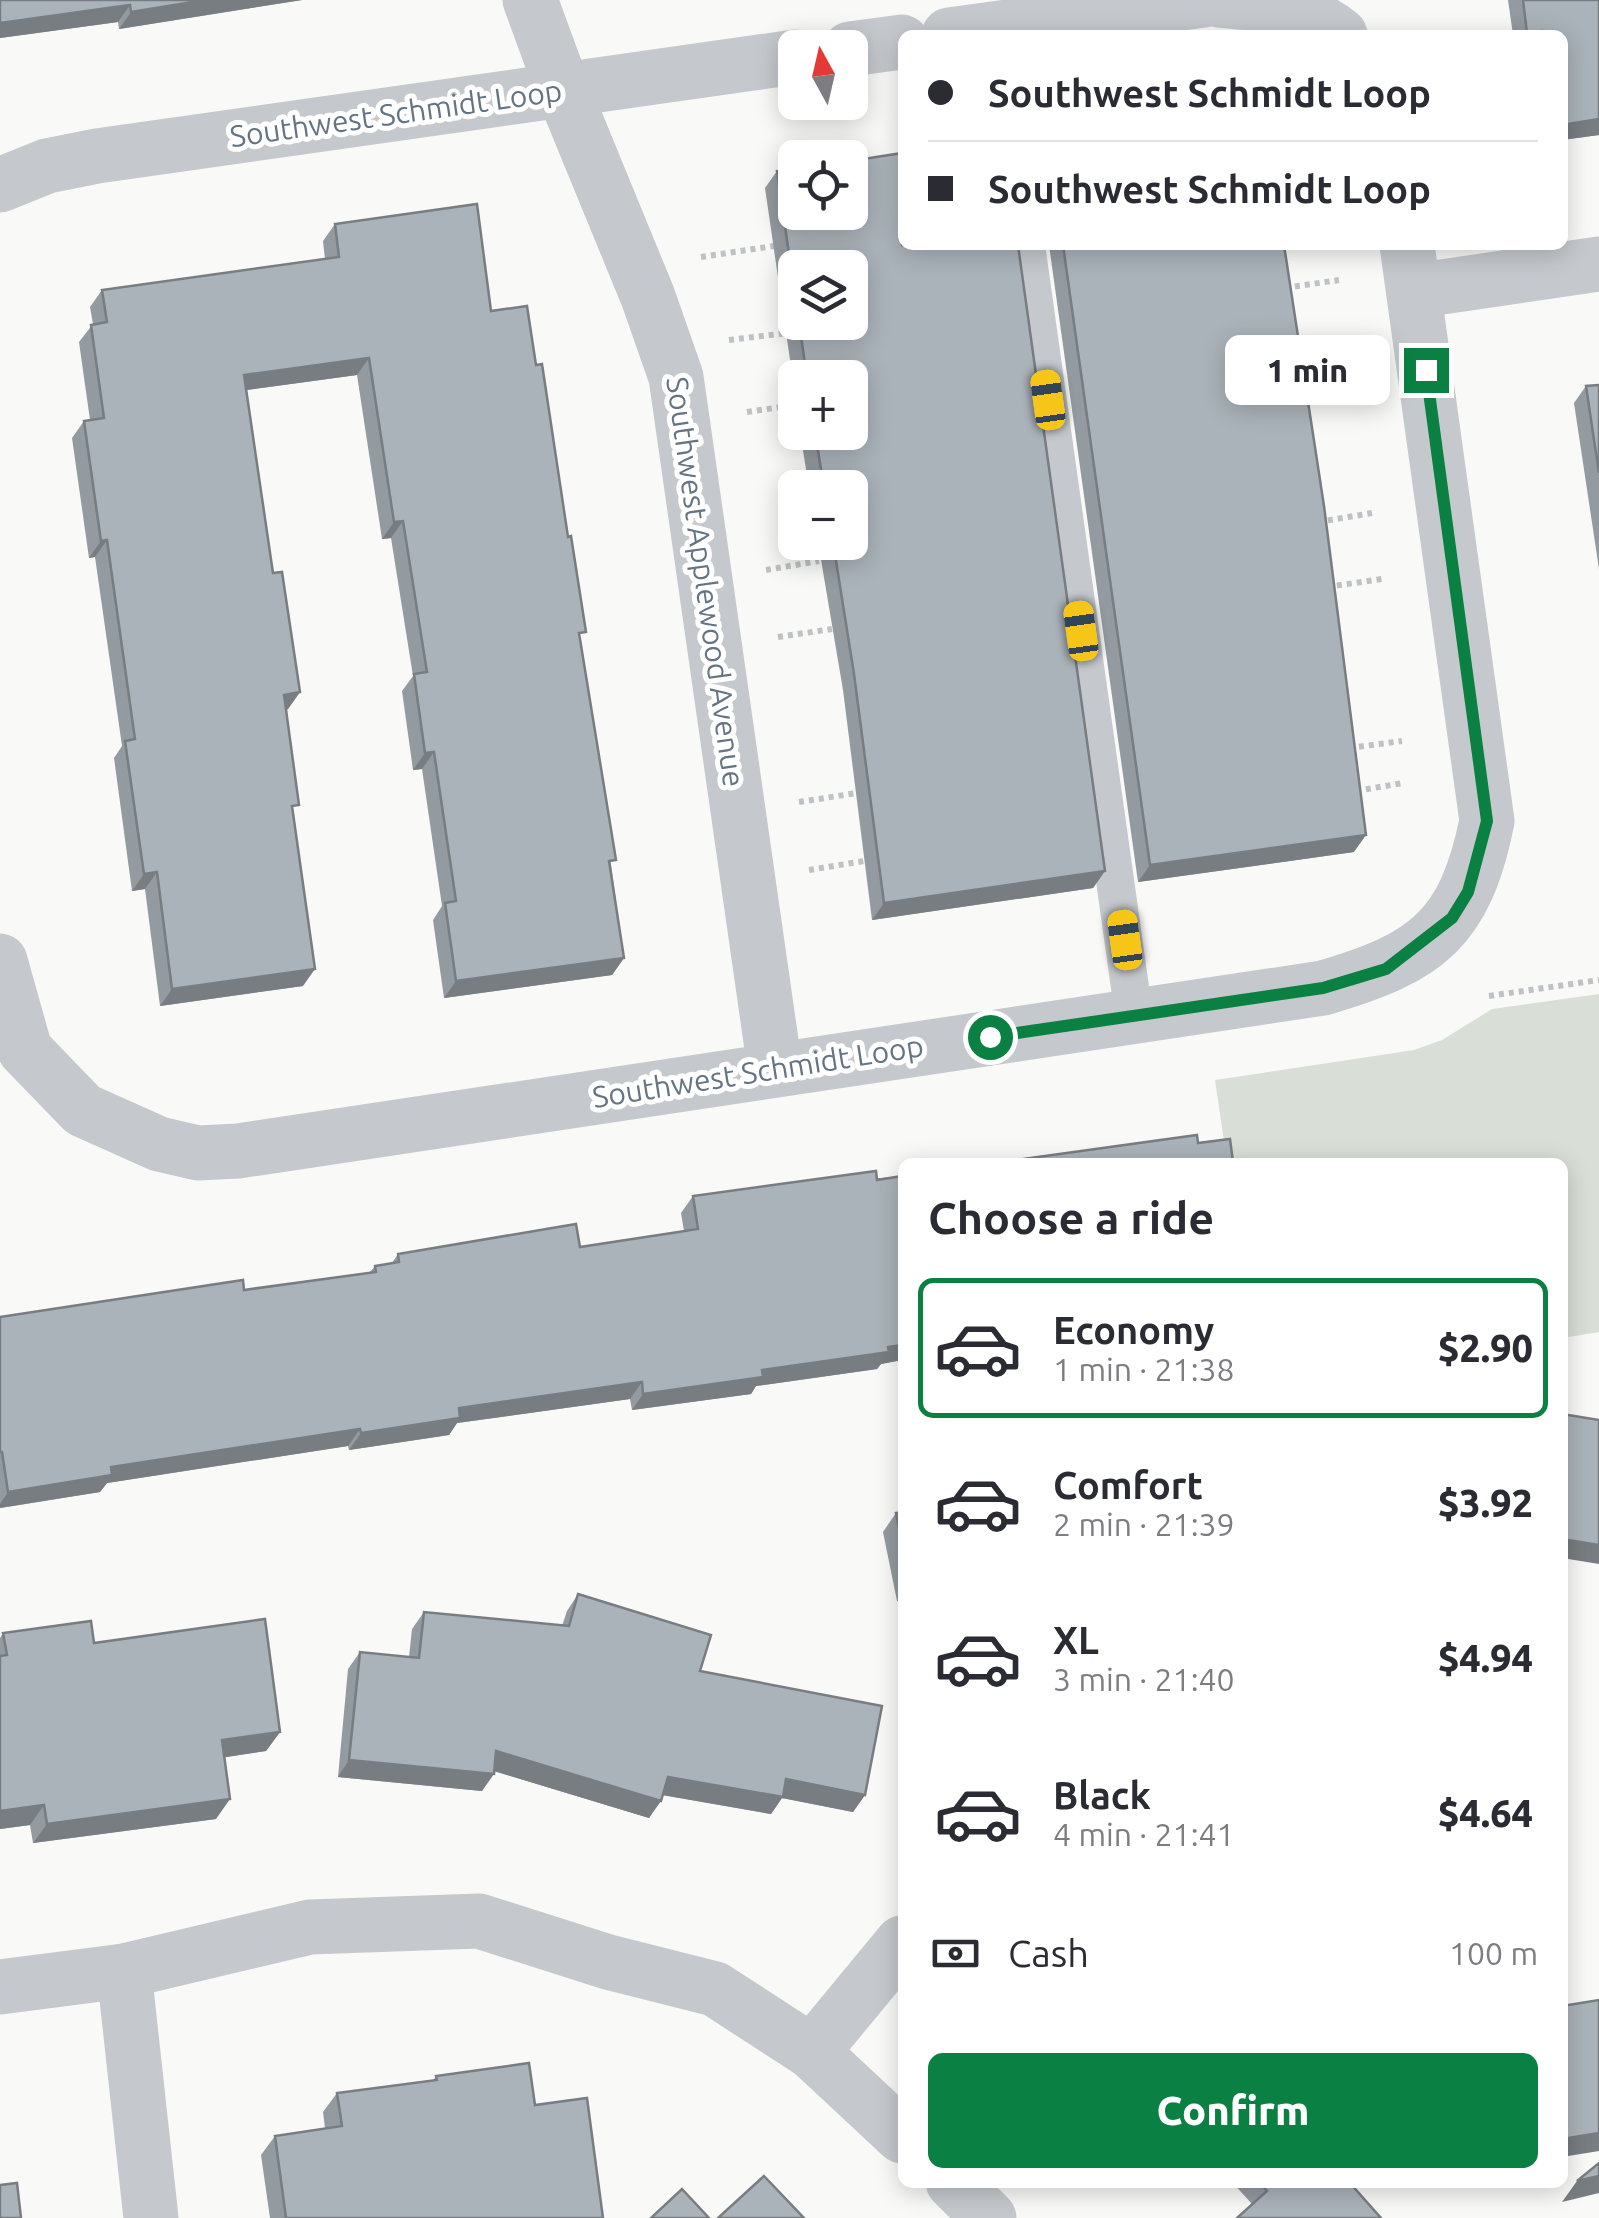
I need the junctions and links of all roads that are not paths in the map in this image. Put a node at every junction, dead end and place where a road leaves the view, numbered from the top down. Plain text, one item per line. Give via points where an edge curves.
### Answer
1 (530, 0) edge
2 (1204, 0) edge
3 (1219, 0) edge
4 (1316, 16) edge
5 (1000, 30) edge
6 (898, 43) edge
7 (868, 47) edge
8 (778, 59) edge
9 (564, 90) junction
10 (0, 186) edge
11 (1027, 250) edge
12 (1599, 264) edge
13 (1410, 268) edge
14 (0, 961) edge
15 (1134, 1016) junction
16 (775, 1069) junction
17 (898, 1948) edge
18 (124, 1971) junction
19 (0, 1987) edge
20 (812, 2052) junction
21 (898, 2132) edge
22 (958, 2188) edge
23 (152, 2218) edge
24 (989, 2218) edge

1 - 9 street, Southwest Applewood Avenue
2 - 5 street
3 - 4 street
6 - 7 street
8 - 9 street, Southwest Schmidt Loop
9 - 10 street, Southwest Schmidt Loop via 97,156 47,166
9 - 16 street, Southwest Applewood Avenue via 676,377
11 - 15 lane
12 - 13 street
13 - 15 street, Southwest Schmidt Loop via 1487,821 1468,892 1445,925 1386,969 1323,988
14 - 16 street, Southwest Schmidt Loop via 25,1050 62,1090 122,1130 198,1154
15 - 16 street, Southwest Schmidt Loop
17 - 20 street
18 - 19 street
18 - 20 street via 310,1927 478,1922 715,1988
18 - 23 street
20 - 21 street
22 - 24 street

